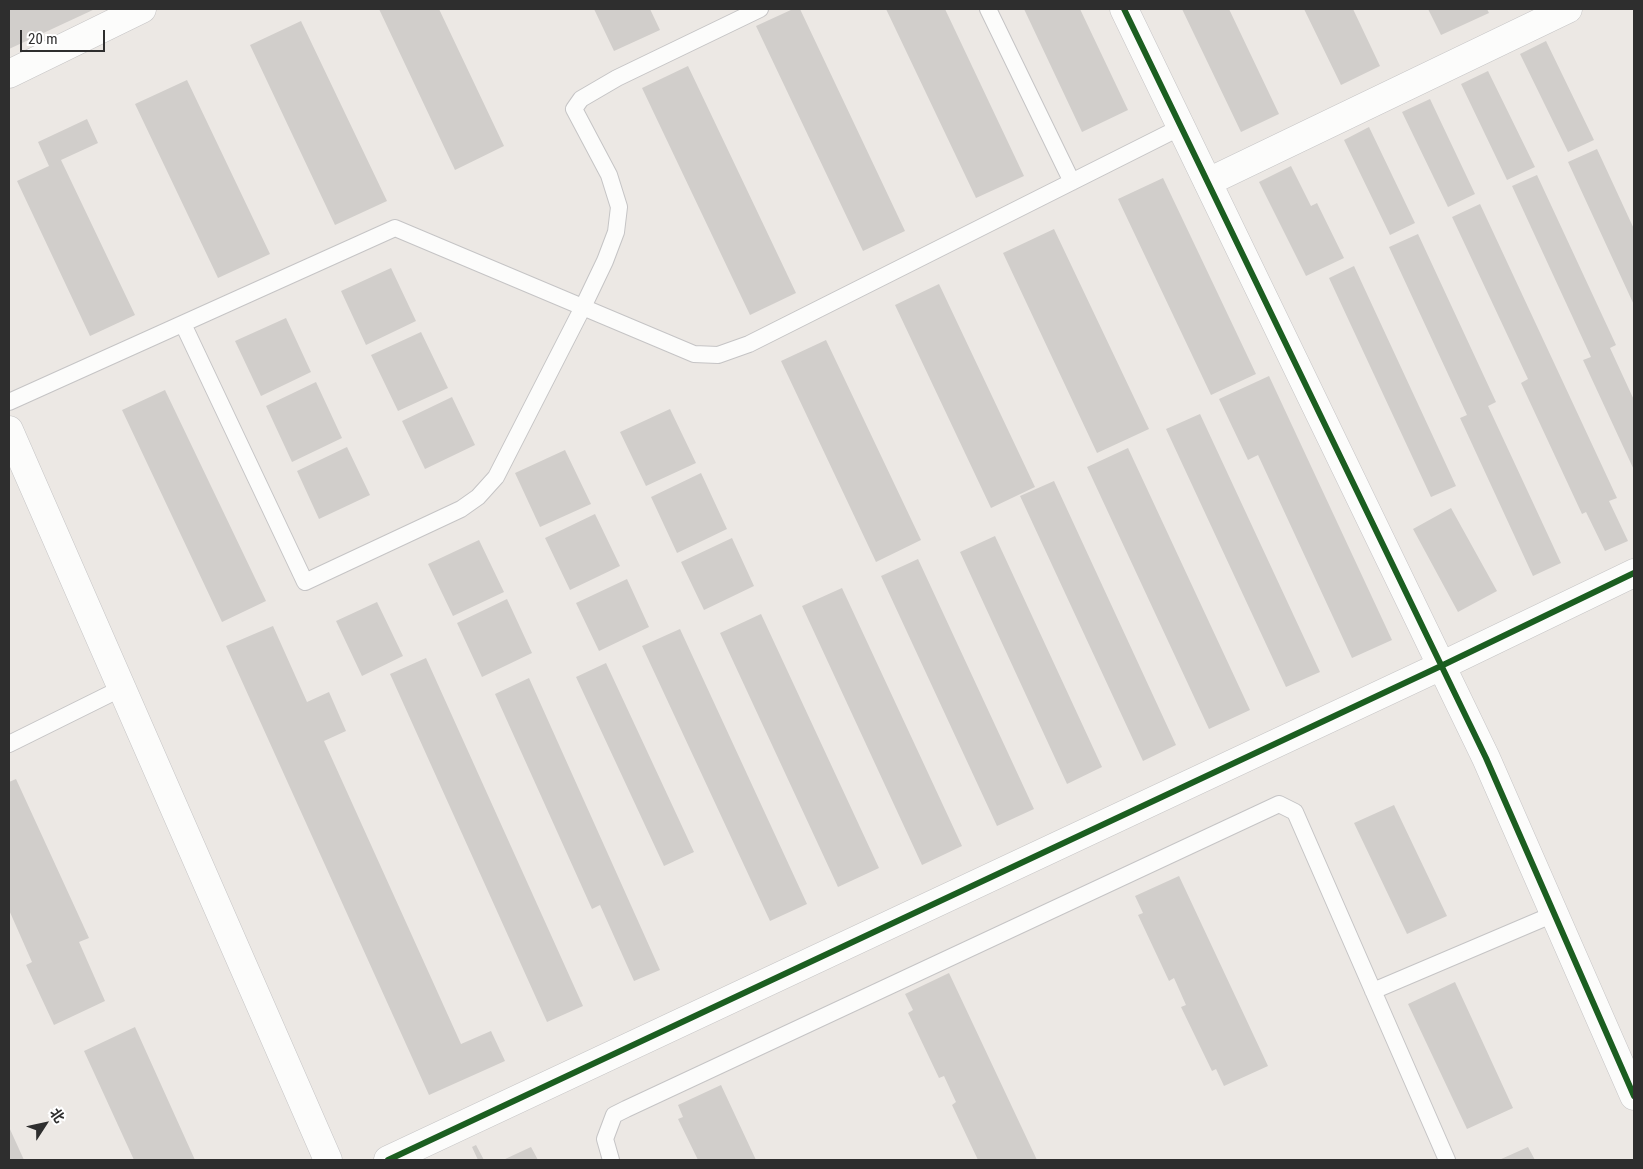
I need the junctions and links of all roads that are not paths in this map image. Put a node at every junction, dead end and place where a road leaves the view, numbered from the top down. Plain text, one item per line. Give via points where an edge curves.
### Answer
1 (142, 9) edge
2 (760, 9) edge
3 (988, 9) edge
4 (1124, 9) edge
5 (1568, 9) edge
6 (9, 74) edge
7 (1181, 127) junction
8 (1072, 182) junction
9 (1208, 182) junction
10 (583, 307) junction
11 (183, 324) junction
12 (9, 402) edge
13 (9, 430) edge
14 (1634, 573) edge
15 (1441, 666) junction
16 (122, 688) junction
17 (9, 744) edge
18 (1554, 914) junction
19 (1373, 991) junction
20 (1634, 1096) edge
21 (328, 1160) edge
22 (388, 1160) edge
23 (611, 1160) edge
24 (1447, 1160) edge

1 - 6 street
2 - 10 lane via 617,78 581,99 574,109 609,175 619,207 616,232
3 - 8 lane
4 - 7 street
5 - 9 street
7 - 8 lane
7 - 9 street
8 - 10 lane via 749,344 718,355 694,354
9 - 15 street
10 - 11 lane via 395,228
10 - 11 lane via 496,477 478,497 461,509 305,582
11 - 12 lane
13 - 16 street
14 - 15 street
15 - 18 street via 1486,758
15 - 22 street
16 - 17 lane
16 - 21 street
18 - 19 lane
18 - 20 street
19 - 23 lane via 1295,812 1279,804 614,1115 605,1140
19 - 24 lane

